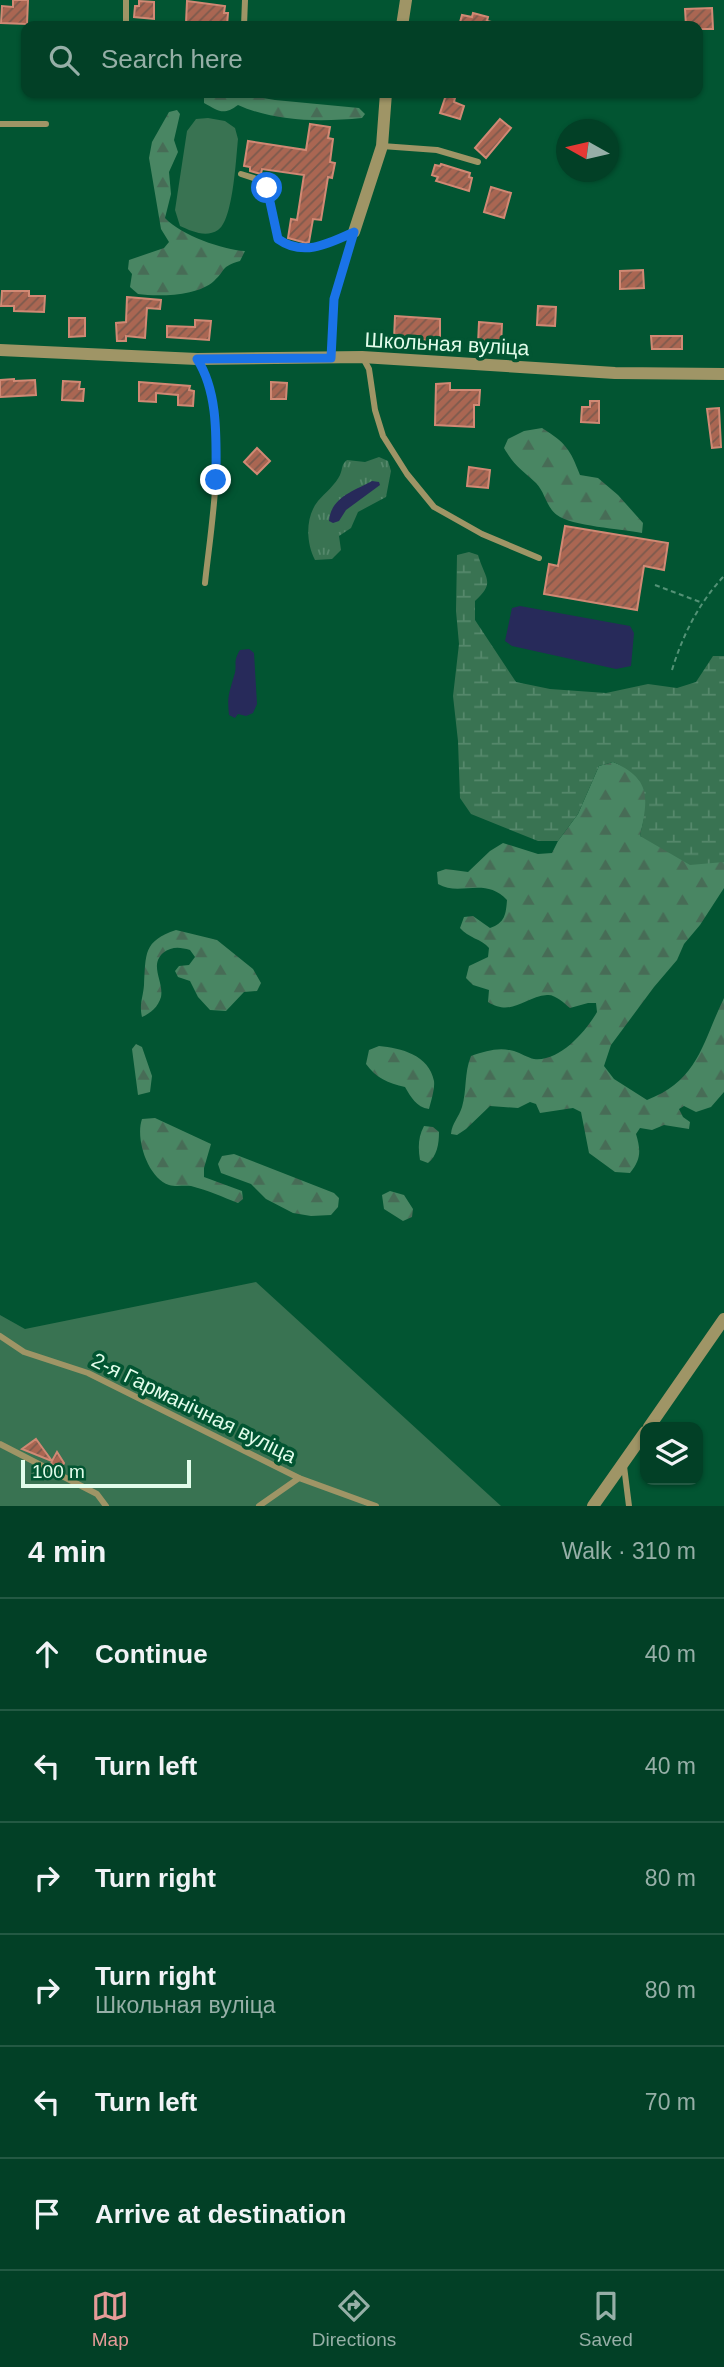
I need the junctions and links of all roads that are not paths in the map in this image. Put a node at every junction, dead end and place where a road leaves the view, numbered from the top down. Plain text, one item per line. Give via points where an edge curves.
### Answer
1 (126, 0) edge
2 (245, 0) edge
3 (406, 0) edge
4 (126, 21) edge
5 (244, 21) edge
6 (403, 21) edge
7 (386, 98) edge
8 (0, 124) edge
9 (46, 124) dead end
10 (382, 146) junction
11 (478, 162) dead end
12 (241, 174) dead end
13 (354, 232) joint
14 (0, 350) edge
15 (362, 357) junction
16 (197, 359) junction
17 (724, 374) edge
18 (539, 558) dead end
19 (205, 583) dead end
20 (724, 1319) edge
21 (0, 1336) edge
22 (652, 1422) edge
23 (640, 1439) edge
24 (0, 1444) edge
25 (624, 1463) junction
26 (299, 1478) junction
27 (106, 1506) edge
28 (259, 1506) edge
29 (376, 1506) edge
30 (593, 1506) edge
31 (629, 1506) edge

1 - 4 lane
2 - 5 lane
3 - 6 street
7 - 10 street
8 - 9 lane
10 - 11 lane via 437,150
10 - 13 street
12 - 13 lane via 260,180 267,188 278,239 288,246 316,248
14 - 16 street, Школьная вуліца
15 - 16 street, Школьная вуліца
15 - 17 street, Школьная вуліца via 615,373
15 - 18 lane via 369,369 383,436 434,507
16 - 19 lane via 204,370 215,427 216,480
20 - 22 street
21 - 26 lane, 2-я Гарманічная вуліца via 24,1352 99,1378
23 - 25 street
24 - 27 lane via 97,1494
25 - 30 street
25 - 31 lane
26 - 28 lane
26 - 29 lane, 2-я Гарманічная вуліца

